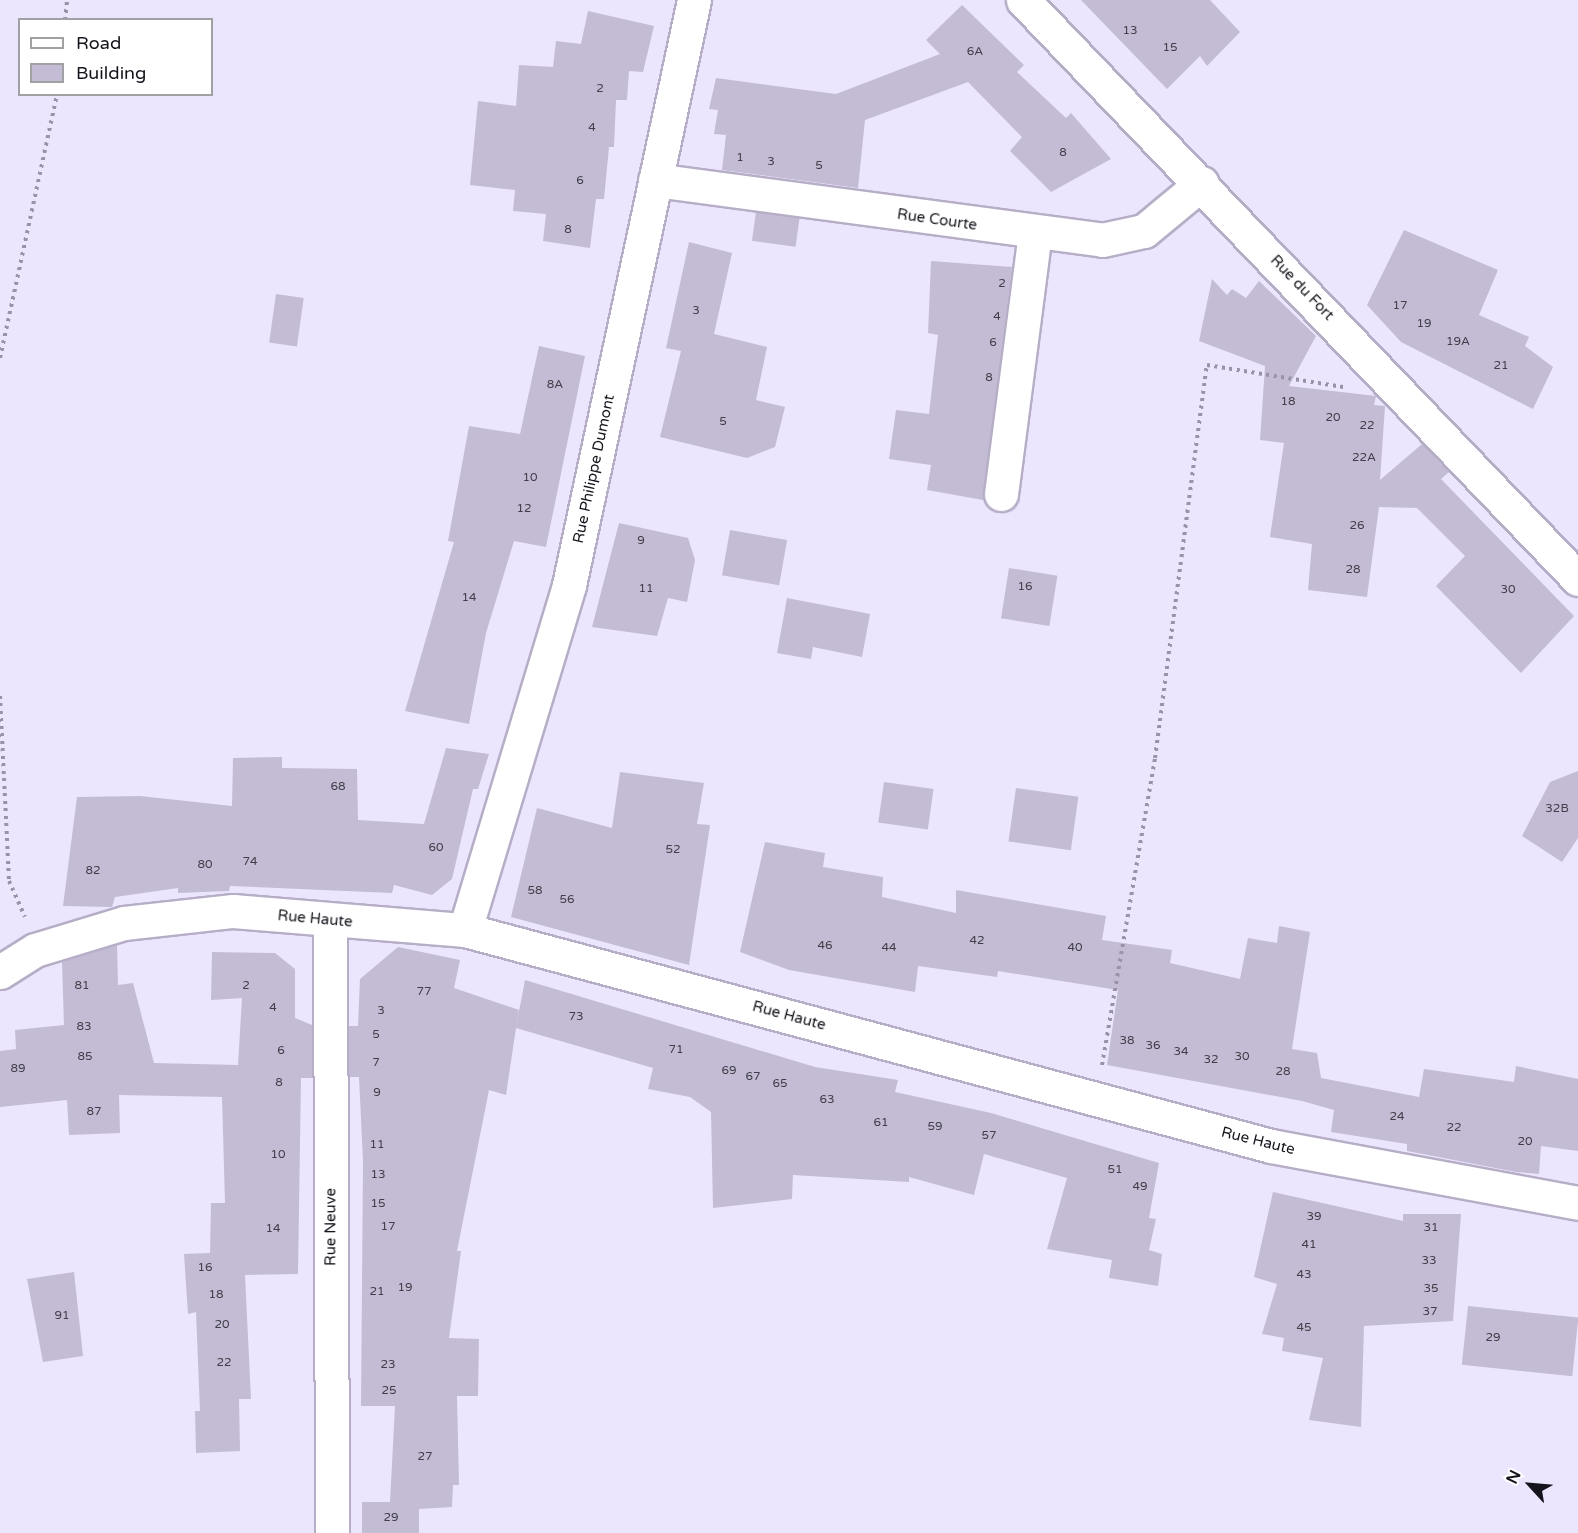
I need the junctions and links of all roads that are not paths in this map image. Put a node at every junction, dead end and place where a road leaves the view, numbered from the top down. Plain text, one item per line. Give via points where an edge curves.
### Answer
1 (694, 0) edge
2 (1023, 0) edge
3 (655, 180) junction
4 (1202, 183) junction
5 (1035, 233) junction
6 (1001, 494) dead end
7 (1578, 579) edge
8 (330, 921) junction
9 (465, 930) junction
10 (0, 972) edge
11 (1578, 1203) edge
12 (332, 1533) edge

1 - 3 street, Rue Philippe Dumont
2 - 4 street, Rue du Fort
3 - 5 street, Rue Courte
3 - 9 street, Rue Philippe Dumont via 569,585
4 - 5 street, Rue Courte via 1144,231 1102,240
4 - 7 street, Rue du Fort
5 - 6 street
8 - 9 street, Rue Haute
8 - 10 street, Rue Haute via 233,911 124,923 46,947
8 - 12 street, Rue Neuve
9 - 11 street, Rue Haute via 1271,1146

